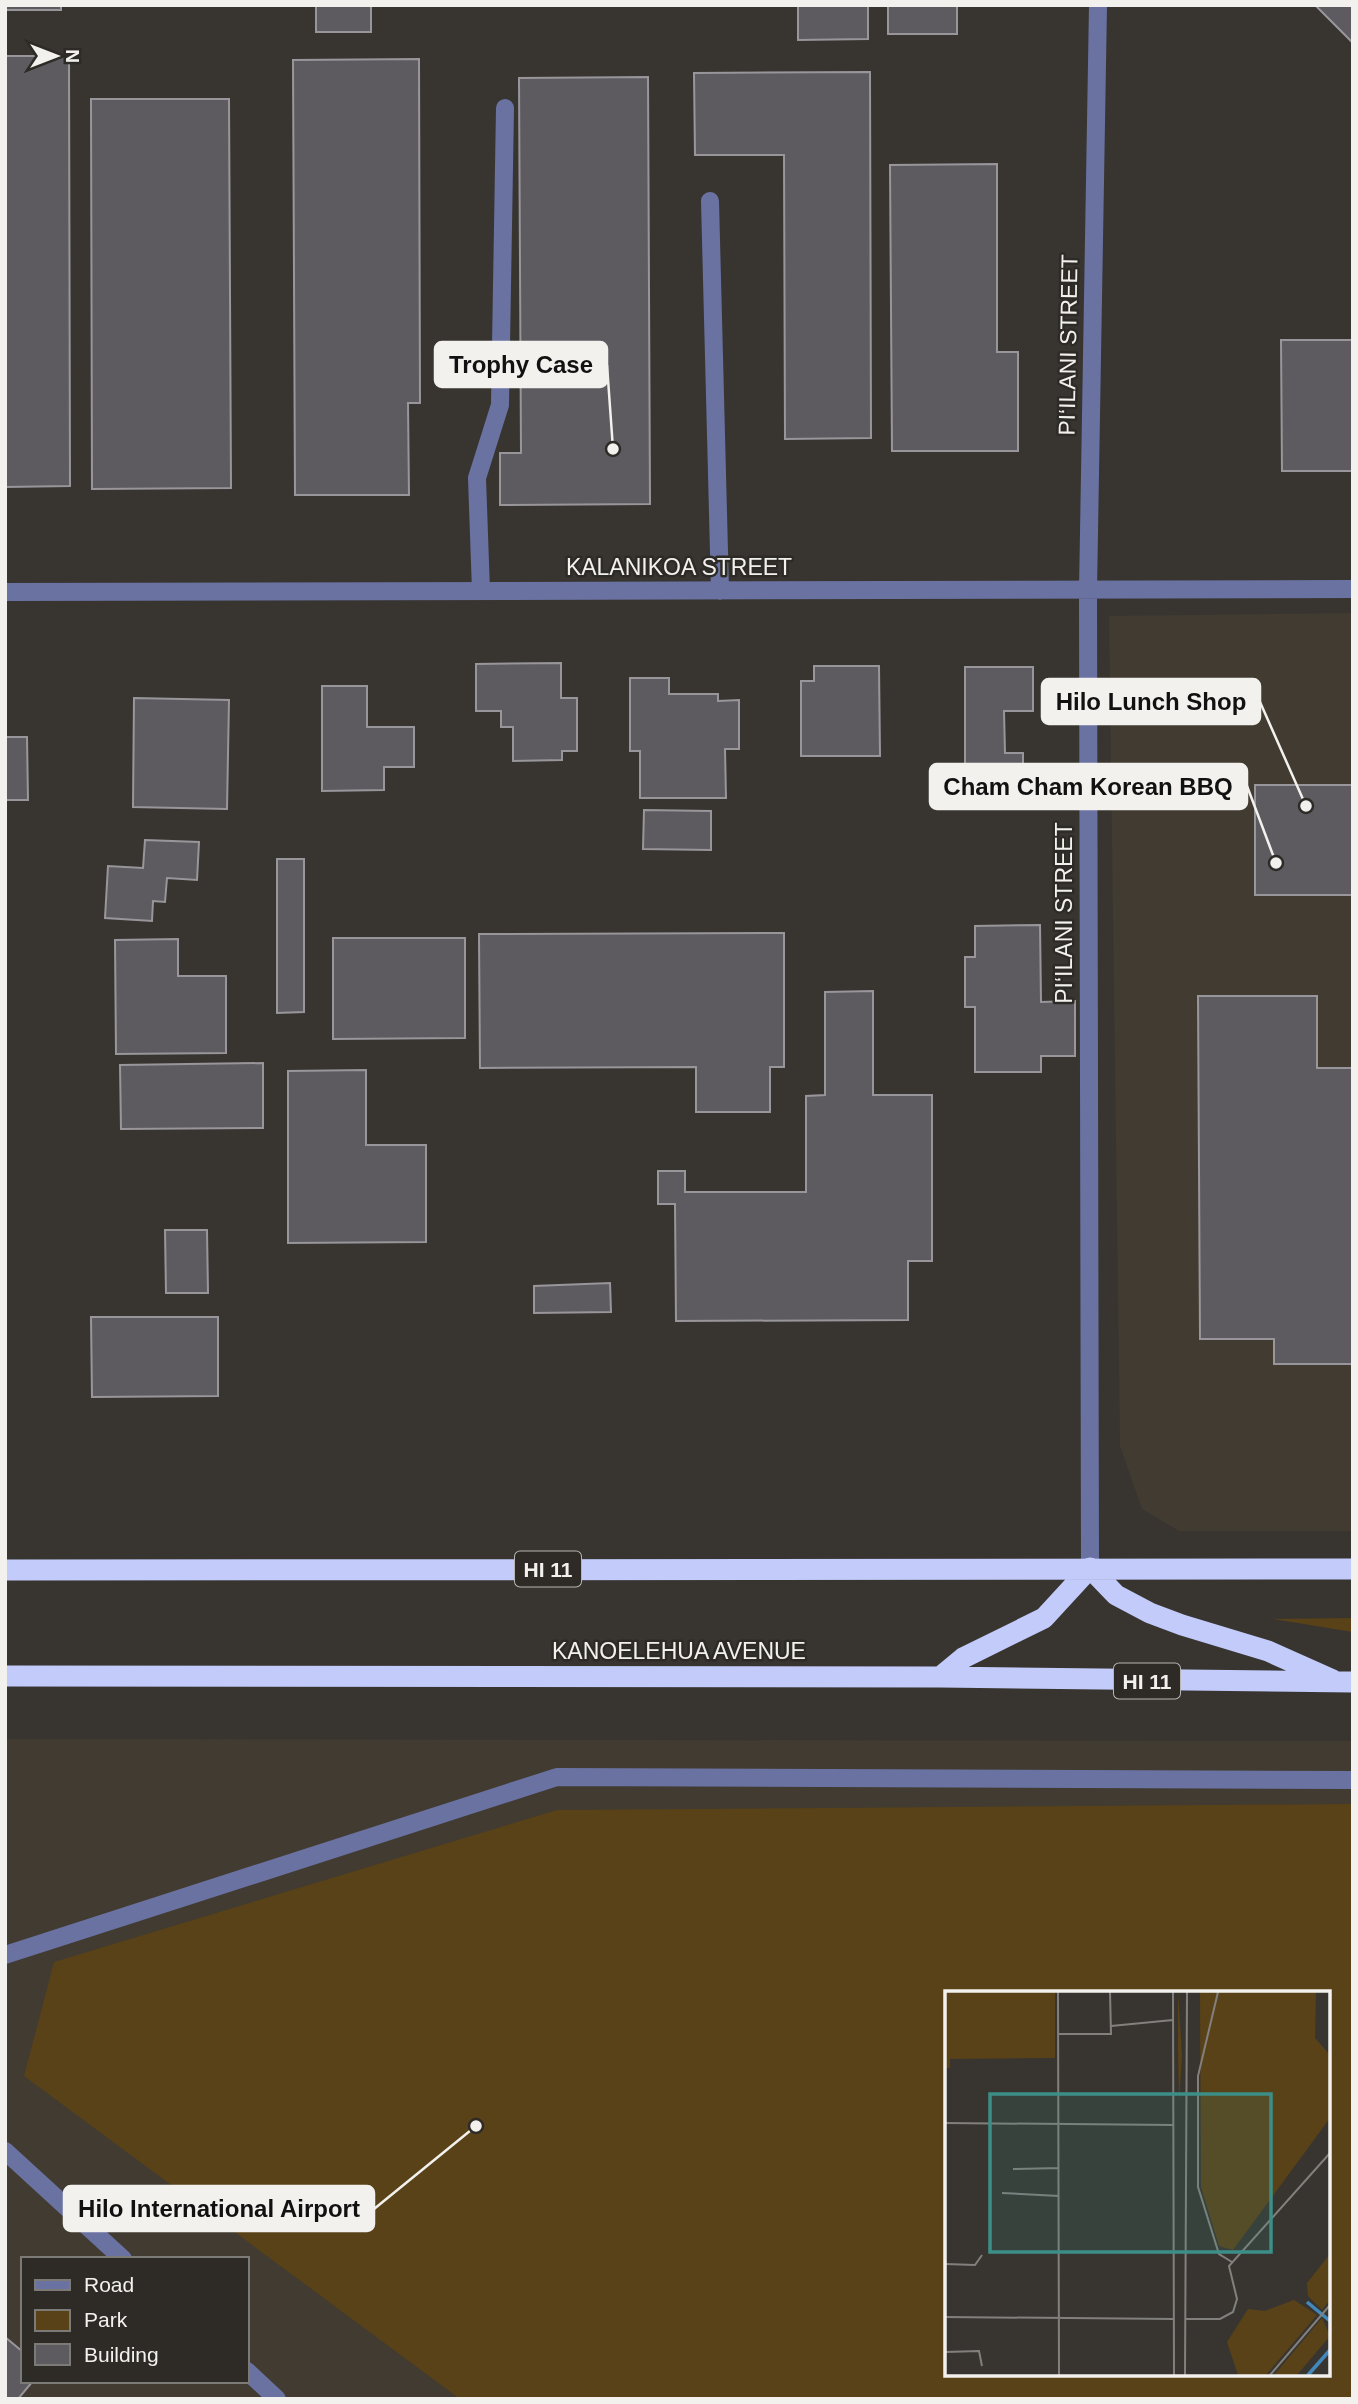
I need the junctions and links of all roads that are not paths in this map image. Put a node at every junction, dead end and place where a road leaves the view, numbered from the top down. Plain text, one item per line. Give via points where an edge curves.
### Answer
1 (1098, 5) edge
2 (505, 108) dead end
3 (710, 201) dead end
4 (1353, 589) edge
5 (481, 591) junction
6 (720, 591) junction
7 (1088, 591) junction
8 (5, 592) edge
9 (1090, 1569) junction
10 (1353, 1569) edge
11 (5, 1570) edge
12 (5, 1675) edge
13 (940, 1677) junction
14 (1345, 1682) edge
15 (1353, 1780) edge
16 (5, 1955) edge
17 (5, 2151) edge
18 (121, 2257) edge
19 (248, 2372) edge
20 (278, 2399) edge

1 - 7 street, PI‘ILANI STREET
2 - 5 street via 500,405 477,478
3 - 6 street
4 - 7 street, KALANIKOA STREET
5 - 6 street, KALANIKOA STREET
5 - 8 street, KALANIKOA STREET
6 - 7 street, KALANIKOA STREET
7 - 9 street, PI‘ILANI STREET
9 - 10 highway, HI 11
9 - 11 highway, HI 11
9 - 13 highway via 1044,1618 963,1658
9 - 14 highway via 1116,1595 1150,1613 1268,1651
12 - 13 highway, KANOELEHUA AVENUE / HI 11
13 - 14 highway, KANOELEHUA AVENUE / HI 11
15 - 16 street via 557,1777
17 - 18 street
19 - 20 street

